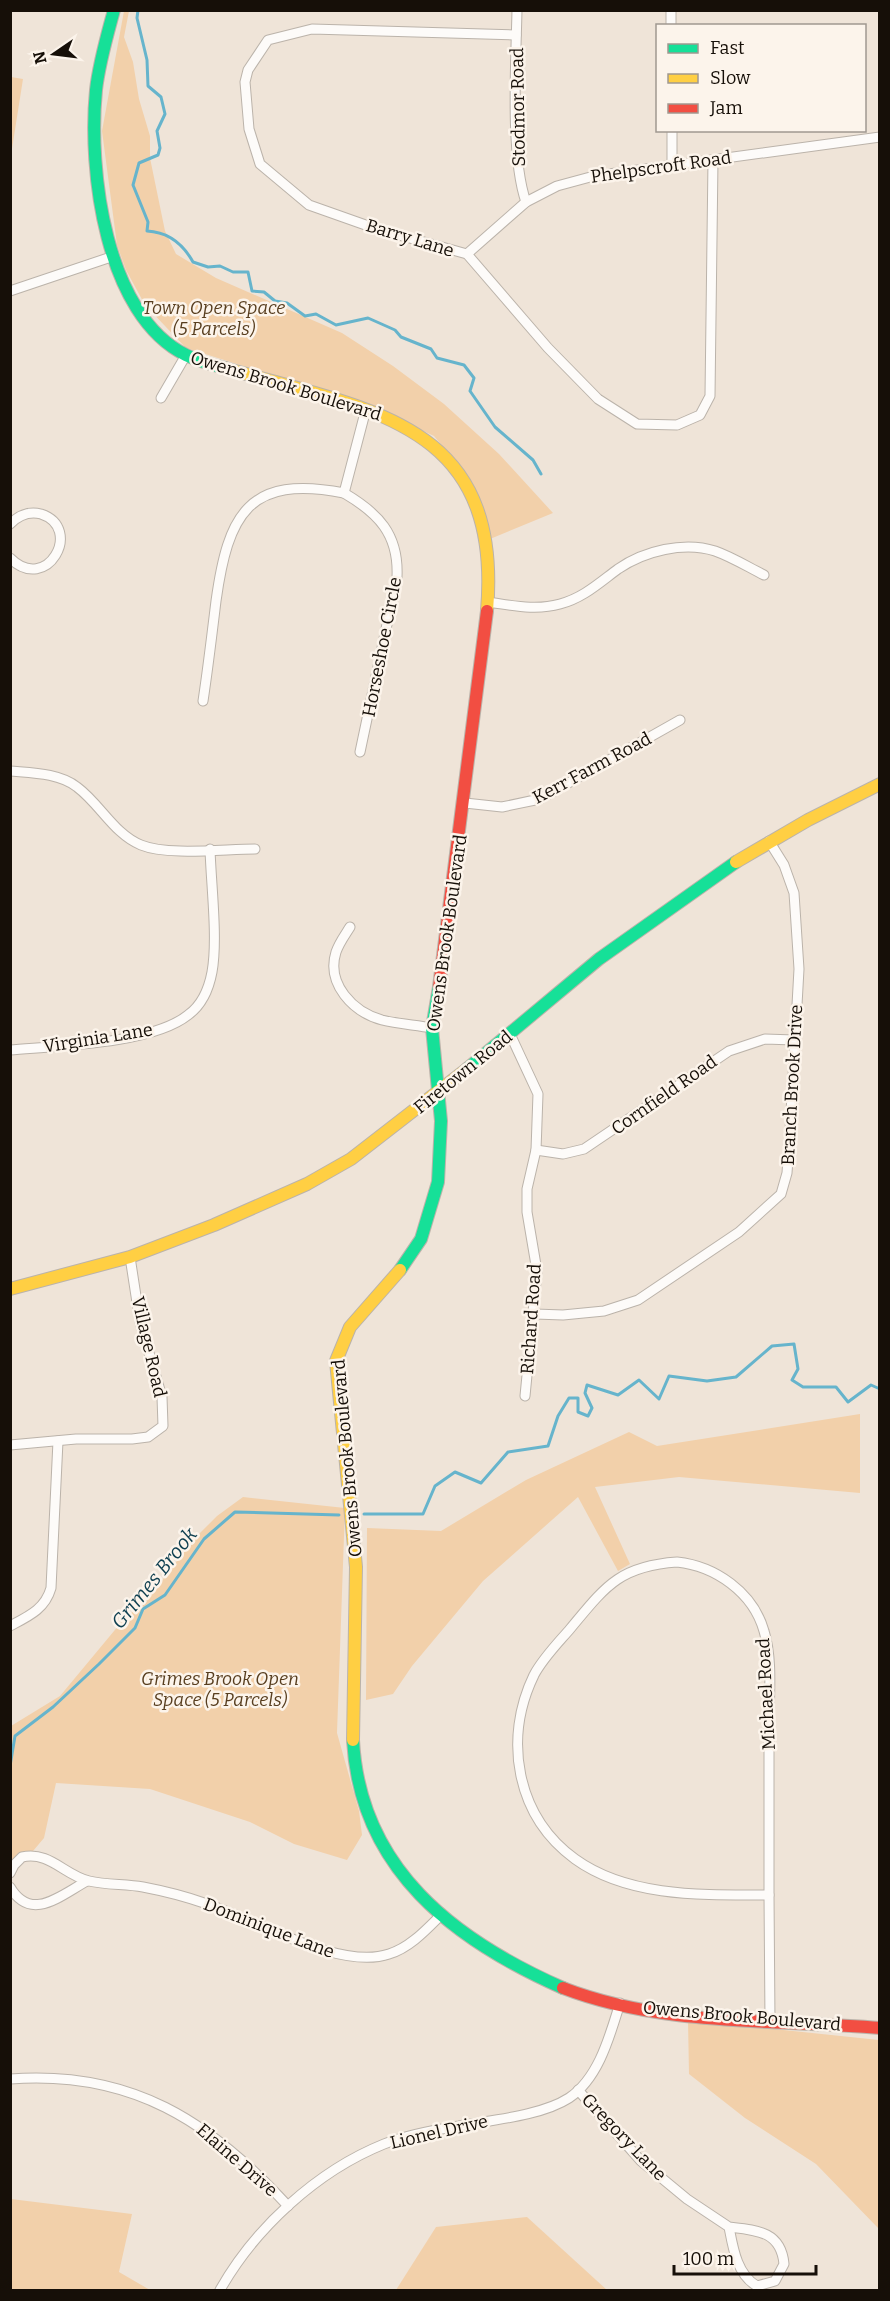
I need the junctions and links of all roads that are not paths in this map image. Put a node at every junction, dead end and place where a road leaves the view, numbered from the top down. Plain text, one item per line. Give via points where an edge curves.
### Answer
1 (114, 10) edge
2 (517, 10) edge
3 (516, 34) junction
4 (672, 132) edge
5 (879, 137) edge
6 (712, 160) junction
7 (672, 164) junction
8 (526, 202) junction
9 (467, 254) junction
10 (114, 256) junction
11 (10, 291) edge
12 (186, 355) junction
13 (161, 398) dead end
14 (366, 409) junction
15 (344, 493) junction
16 (10, 524) edge
17 (10, 558) edge
18 (765, 575) dead end
19 (487, 602) junction
20 (203, 701) dead end
21 (680, 720) dead end
22 (360, 752) dead end
23 (10, 771) edge
24 (879, 784) edge
25 (465, 803) junction
26 (769, 841) junction
27 (210, 849) junction
28 (255, 849) dead end
29 (350, 927) dead end
30 (432, 1028) junction
31 (510, 1034) junction
32 (794, 1040) junction
33 (10, 1050) edge
34 (438, 1091) junction
35 (536, 1150) junction
36 (130, 1257) junction
37 (10, 1289) edge
38 (535, 1314) junction
39 (525, 1396) dead end
40 (58, 1441) junction
41 (10, 1445) edge
42 (10, 1626) edge
43 (10, 1873) edge
44 (87, 1881) junction
45 (10, 1887) edge
46 (769, 1895) junction
47 (440, 1916) junction
48 (620, 2003) junction
49 (770, 2022) junction
50 (879, 2028) edge
51 (10, 2079) edge
52 (578, 2090) junction
53 (288, 2206) junction
54 (729, 2227) junction
55 (220, 2290) edge

1 - 10 street, Owens Brook Boulevard via 99,72 94,130 99,188
2 - 3 street, Stodmor Road
3 - 8 street, Stodmor Road via 517,132
3 - 9 street, Barry Lane via 312,29 292,32 268,40 245,82 249,129 260,164 309,205
4 - 7 street
5 - 6 street, Phelpscroft Road
6 - 7 street, Phelpscroft Road
6 - 9 street, Barry Lane via 710,396 700,415 677,425 637,424 598,399
7 - 8 street, Phelpscroft Road via 594,176 557,186
8 - 9 street, Phelpscroft Road
10 - 11 street
10 - 12 street, Owens Brook Boulevard via 138,309 165,340
12 - 13 street
12 - 14 street, Owens Brook Boulevard
14 - 15 street
14 - 19 street, Owens Brook Boulevard via 404,424 427,440 448,460 466,486 478,510 485,540 489,567
15 - 20 street, Horseshoe Circle via 310,486 270,493 253,503 232,528 220,574
15 - 22 street, Horseshoe Circle via 380,518 390,533 398,562
16 - 17 street via 18,517 36,513 52,521 60,537 57,555 43,567 25,568
18 - 19 street via 714,551 680,548 633,560 587,593 561,604 524,607
19 - 25 street, Owens Brook Boulevard
21 - 25 street, Kerr Farm Road via 540,799 502,807
23 - 27 street via 53,776 76,785 124,835 143,846 168,851
24 - 26 street, Firetown Road
25 - 30 street, Owens Brook Boulevard
26 - 31 street, Firetown Road via 719,872 599,959
26 - 32 street, Branch Brook Drive via 794,893 799,969
27 - 28 street
27 - 33 street, Virginia Lane via 213,962 208,988 197,1007 171,1025 129,1036
29 - 30 street via 336,952 335,981 342,994 366,1014
30 - 34 street, Owens Brook Boulevard
31 - 34 street, Firetown Road
31 - 35 street, Richard Road via 538,1094
32 - 35 street, Cornfield Road via 765,1039 729,1051 584,1149 563,1154
32 - 38 street, Branch Brook Drive via 787,1173 781,1194 766,1210 638,1300 604,1311
34 - 36 street, Firetown Road via 375,1142 307,1184
34 - 47 street, Owens Brook Boulevard via 439,1177 421,1239 360,1313 339,1347 336,1361 356,1552 354,1741 360,1789 368,1817 405,1881
35 - 38 street, Richard Road via 527,1190 537,1271
36 - 37 street, Firetown Road
36 - 40 street, Village Road via 140,1322 162,1397 163,1426 148,1437
38 - 39 street, Richard Road
40 - 41 street, Village Road
40 - 42 street via 51,1588 47,1601
43 - 44 street, Dominique Lane via 22,1857 33,1855
44 - 45 street via 44,1905 33,1906 22,1902
44 - 47 street, Dominique Lane via 183,1896 351,1958 390,1954 418,1937
46 - 46 street, Michael Road via 770,1695 765,1631 754,1609 730,1582 712,1570 677,1562 632,1569 600,1593 584,1611 544,1660 527,1692 516,1743 521,1782 529,1803 546,1831 568,1853 615,1878 679,1893
46 - 49 street, Michael Road
47 - 48 street, Owens Brook Boulevard via 457,1932 512,1965 564,1989
48 - 49 street, Owens Brook Boulevard via 657,2013
48 - 52 street, Lionel Drive via 596,2068
49 - 50 street, Owens Brook Boulevard
51 - 53 street, Elaine Drive via 58,2079 103,2085 153,2099 205,2128
52 - 53 street, Lionel Drive via 545,2108 384,2144 337,2167
52 - 54 street, Gregory Lane via 641,2161
53 - 55 street, Lionel Drive via 254,2242
54 - 54 street, Gregory Lane via 737,2259 749,2281 757,2286 775,2281 784,2264 775,2240 767,2232

